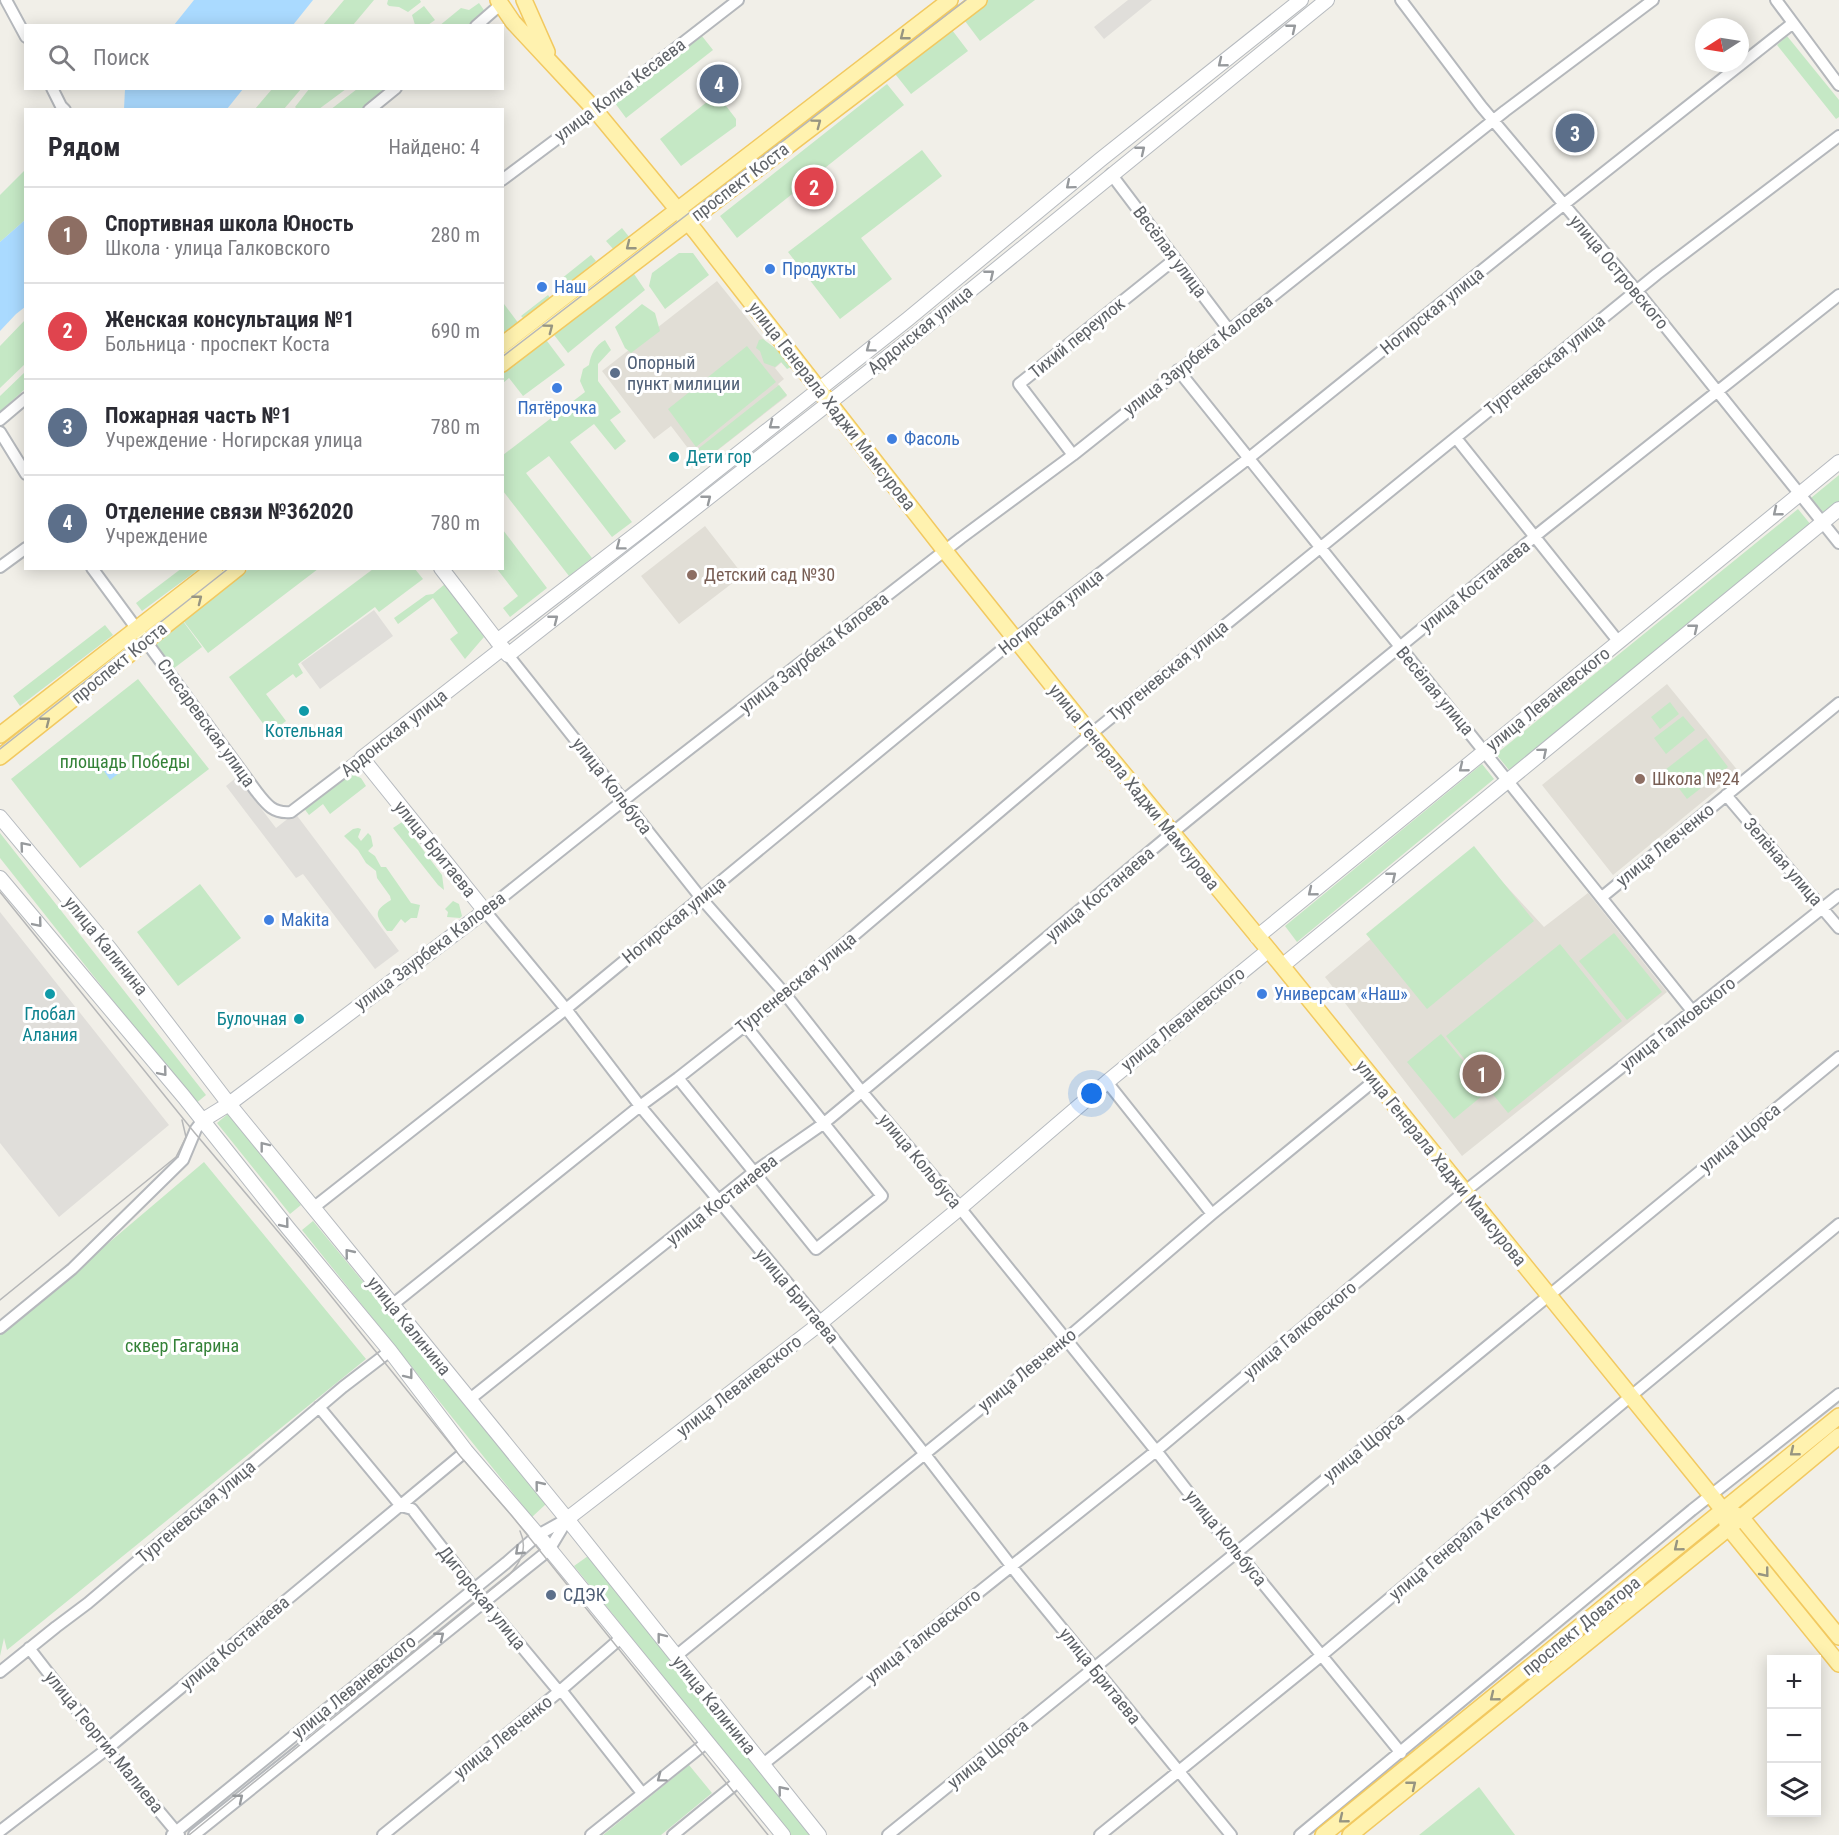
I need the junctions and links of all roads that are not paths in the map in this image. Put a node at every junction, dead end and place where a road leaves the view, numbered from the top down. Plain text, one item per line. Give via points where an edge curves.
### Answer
1 (6, 0) edge
2 (524, 0) edge
3 (738, 0) edge
4 (950, 0) edge
5 (1301, 0) edge
6 (1327, 0) edge
7 (1401, 0) edge
8 (1653, 0) edge
9 (1776, 0) edge
10 (977, 1) edge
11 (499, 3) edge
12 (1793, 22) junction
13 (478, 24) edge
14 (24, 33) edge
15 (551, 60) junction
16 (1839, 85) edge
17 (53, 90) edge
18 (394, 90) edge
19 (63, 108) edge
20 (371, 108) edge
21 (595, 110) junction
22 (1493, 121) junction
23 (1839, 136) edge
24 (1111, 174) junction
25 (504, 178) edge
26 (1563, 204) junction
27 (676, 210) junction
28 (688, 222) junction
29 (1175, 259) junction
30 (1636, 290) junction
31 (1839, 295) edge
32 (1229, 330) junction
33 (504, 343) edge
34 (504, 362) edge
35 (1178, 370) junction
36 (819, 389) junction
37 (1717, 391) junction
38 (24, 400) edge
39 (830, 402) junction
40 (0, 420) edge
41 (0, 432) edge
42 (1456, 438) junction
43 (1073, 455) junction
44 (1249, 458) junction
45 (1839, 462) edge
46 (24, 471) edge
47 (1799, 494) junction
48 (1839, 509) edge
49 (1822, 522) junction
50 (1534, 537) junction
51 (1839, 543) edge
52 (1320, 548) junction
53 (24, 549) edge
54 (945, 551) junction
55 (0, 567) edge
56 (93, 570) edge
57 (212, 570) edge
58 (236, 570) edge
59 (443, 570) edge
60 (136, 629) junction
61 (1015, 639) junction
62 (1618, 641) junction
63 (146, 642) junction
64 (503, 648) junction
65 (1400, 648) junction
66 (1839, 703) edge
67 (1091, 734) junction
68 (0, 735) edge
69 (1484, 751) junction
70 (0, 757) edge
71 (362, 758) junction
72 (1509, 781) junction
73 (1726, 795) junction
74 (624, 800) junction
75 (282, 813) joint
76 (0, 817) edge
77 (1172, 833) junction
78 (0, 878) edge
79 (1839, 895) edge
80 (1602, 897) junction
81 (701, 898) junction
82 (1823, 908) junction
83 (485, 911) junction
84 (1839, 928) edge
85 (1257, 937) junction
86 (1269, 950) junction
87 (1282, 966) junction
88 (785, 994) junction
89 (566, 1009) junction
90 (1693, 1012) junction
91 (745, 1025) junction
92 (1839, 1057) edge
93 (678, 1078) junction
94 (1374, 1081) junction
95 (1107, 1082) junction
96 (862, 1092) junction
97 (229, 1104) junction
98 (640, 1106) junction
99 (203, 1120) junction
100 (823, 1124) junction
101 (754, 1172) junction
102 (1464, 1192) junction
103 (719, 1202) junction
104 (313, 1208) junction
105 (960, 1208) junction
106 (1212, 1214) junction
107 (1839, 1224) edge
108 (1549, 1295) junction
109 (392, 1305) junction
110 (820, 1323) junction
111 (0, 1328) edge
112 (1065, 1340) junction
113 (390, 1351) junction
114 (1839, 1394) edge
115 (1631, 1396) junction
116 (470, 1399) junction
117 (319, 1407) junction
118 (1839, 1416) edge
119 (1839, 1436) edge
120 (1156, 1450) junction
121 (466, 1451) junction
122 (924, 1453) junction
123 (1711, 1495) junction
124 (401, 1506) junction
125 (1723, 1510) junction
126 (1741, 1516) junction
127 (567, 1519) junction
128 (1728, 1527) junction
129 (538, 1534) junction
130 (549, 1550) junction
131 (1237, 1552) junction
132 (1011, 1566) junction
133 (475, 1589) junction
134 (483, 1601) junction
135 (622, 1637) junction
136 (1839, 1637) edge
137 (29, 1648) junction
138 (1322, 1655) junction
139 (676, 1656) junction
140 (1839, 1664) edge
141 (1094, 1668) junction
142 (0, 1672) edge
143 (561, 1690) junction
144 (707, 1742) junction
145 (107, 1749) junction
146 (1401, 1753) junction
147 (762, 1765) junction
148 (1177, 1771) junction
149 (739, 1781) junction
150 (642, 1793) junction
151 (0, 1831) edge
152 (175, 1834) edge
153 (194, 1835) edge
154 (383, 1835) edge
155 (591, 1835) edge
156 (674, 1835) edge
157 (783, 1835) edge
158 (819, 1835) edge
159 (888, 1835) edge
160 (1100, 1835) edge
161 (1231, 1835) edge
162 (1300, 1835) edge
163 (1323, 1835) edge
164 (1350, 1835) edge

1 - 14 street
2 - 15 main road, улица Генерала Хаджи Мамсурова
3 - 21 street, улица Колка Кесаева
4 -> 27 main road, проспект Коста
5 -> 36 street, Ардонская улица
24 -> 6 street, Ардонская улица
7 - 22 street, улица Островского
8 - 22 street, улица Заурбека Калоева
9 - 12 street
28 -> 10 main road, проспект Коста
11 - 13 street
11 - 15 main road, улица Генерала Хаджи Мамсурова
12 - 16 street
12 - 26 street, Ногирская улица
15 - 21 main road, улица Генерала Хаджи Мамсурова
17 - 19 street
18 - 20 street
21 - 25 street, улица Колка Кесаева
21 - 27 main road, улица Генерала Хаджи Мамсурова
22 - 26 street, улица Островского
22 - 32 street, улица Заурбека Калоева
23 - 30 street, Тургеневская улица
24 - 29 street, Весёлая улица
39 -> 24 street, Ардонская улица
26 - 30 street, улица Островского
26 - 44 street, Ногирская улица
27 - 28 main road, улица Генерала Хаджи Мамсурова
27 -> 33 main road, проспект Коста
34 -> 28 main road, проспект Коста
28 - 36 main road, улица Генерала Хаджи Мамсурова
29 - 32 street, Весёлая улица
29 - 43 street, Тихий переулок via 1019,384
30 - 37 street, улица Островского
30 - 42 street, Тургеневская улица
31 - 37 street, улица Костанаева
32 - 35 street, улица Заурбека Калоева
35 - 43 street, улица Заурбека Калоева
35 - 44 street, Весёлая улица
36 - 39 main road, улица Генерала Хаджи Мамсурова
36 -> 64 street, Ардонская улица
37 - 47 street, улица Островского
37 - 50 street, улица Костанаева
38 - 40 street
39 - 54 main road, улица Генерала Хаджи Мамсурова
64 -> 39 street, Ардонская улица
41 - 46 street
42 - 50 street
42 - 52 street, Тургеневская улица
43 - 54 street, улица Заурбека Калоева
44 - 52 street, Весёлая улица
44 - 61 street, Ногирская улица
45 - 47 street, улица Леваневского
47 - 49 street, улица Островского
47 -> 62 street, улица Леваневского
48 - 49 street, улица Леваневского
49 - 51 street, улица Островского
72 -> 49 street, улица Леваневского
50 - 62 street
50 - 65 street, улица Костанаева
52 - 65 street, Весёлая улица
52 - 67 street, Тургеневская улица
53 - 55 street
54 - 61 main road, улица Генерала Хаджи Мамсурова
54 - 74 street, улица Заурбека Калоева
56 - 60 street, Слесаревская улица
57 - 60 main road, проспект Коста
63 -> 58 main road, проспект Коста
59 - 64 street, улица Кольбуса
60 - 63 street, Слесаревская улица
60 - 68 main road, проспект Коста
61 - 67 main road, улица Генерала Хаджи Мамсурова
61 - 81 street, Ногирская улица
62 - 69 street, улица Леваневского
70 -> 63 main road, проспект Коста
63 - 75 street, Слесаревская улица via 267,805
64 - 71 street, Ардонская улица
64 - 74 street, улица Кольбуса
65 - 69 street, Весёлая улица
65 - 77 street, улица Костанаева
66 - 73 street, улица Левченко
67 - 77 main road, улица Генерала Хаджи Мамсурова
67 - 88 street, Тургеневская улица
69 - 72 street, Весёлая улица
69 -> 85 street, улица Леваневского
71 - 75 street, Ардонская улица via 302,805
71 - 83 street, улица Бритаева
72 - 80 street, Весёлая улица
87 -> 72 street, улица Леваневского
73 - 80 street, улица Левченко
73 - 82 street, Зелёная улица
74 - 81 street, улица Кольбуса
74 - 83 street, улица Заурбека Калоева
97 -> 76 street, улица Калинина via 110,950
77 - 85 main road, улица Генерала Хаджи Мамсурова
77 - 96 street, улица Костанаева
78 -> 99 street, улица Калинина
79 - 82 street, улица Галковского
80 - 90 street, Весёлая улица
81 - 88 street, улица Кольбуса
81 - 89 street, Ногирская улица
82 - 84 street, Зелёная улица
82 - 90 street, улица Галковского
83 - 89 street, улица Бритаева
83 - 97 street, улица Заурбека Калоева
85 - 86 main road, улица Генерала Хаджи Мамсурова
86 - 87 main road, улица Генерала Хаджи Мамсурова
86 - 95 street, улица Леваневского
87 - 94 main road, улица Генерала Хаджи Мамсурова
88 - 91 street, Тургеневская улица
88 - 96 street, улица Кольбуса
89 - 98 street, улица Бритаева
89 - 104 street, Ногирская улица
90 - 102 street, улица Галковского
91 - 93 street, Тургеневская улица
91 - 100 street
92 - 108 street, улица Щорса
93 - 98 street, Тургеневская улица
93 - 101 street
94 - 102 main road, улица Генерала Хаджи Мамсурова
94 - 106 street, улица Левченко
95 - 105 street, улица Леваневского
95 - 106 street
96 - 100 street, улица Костанаева
96 - 105 street, улица Кольбуса
97 - 99 street, улица Заурбека Калоева
104 -> 97 street, улица Калинина
98 - 103 street, улица Бритаева
98 - 109 street, Тургеневская улица
99 - 111 street, улица Заурбека Калоева via 183,1160 72,1269
99 -> 113 street, улица Калинина
100 - 101 street, улица Костанаева
100 - 101 street via 882,1196 816,1249
101 - 103 street, улица Костанаева
102 - 108 main road, улица Генерала Хаджи Мамсурова
102 - 120 street, улица Галковского
103 - 110 street, улица Бритаева
103 - 116 street, улица Костанаева
109 -> 104 street, улица Калинина
105 - 110 street, улица Леваневского
105 - 112 street, улица Кольбуса
106 - 112 street, улица Левченко
107 - 115 street, улица Генерала Хетагурова
108 - 115 main road, улица Генерала Хаджи Мамсурова
108 - 131 street, улица Щорса
109 - 116 street, улица Калинина
110 - 122 street, улица Бритаева
110 - 127 street, улица Леваневского
112 - 120 street, улица Кольбуса
112 - 122 street, улица Левченко
113 - 117 street, Тургеневская улица
113 -> 121 street, улица Калинина
114 - 123 street
115 - 123 main road, улица Генерала Хаджи Мамсурова
115 - 138 street, улица Генерала Хетагурова
127 -> 116 street, улица Калинина
117 - 124 street, Дигорская улица
117 - 137 street, Тургеневская улица via 88,1603
118 -> 125 main road, проспект Доватора
119 - 126 main road, проспект Доватора
120 - 131 street, улица Кольбуса
120 - 132 street, улица Галковского
121 - 124 street, улица Костанаева
121 - 129 street, улица Калинина
122 - 132 street, улица Бритаева
122 - 139 street, улица Левченко
123 - 125 main road, улица Генерала Хаджи Мамсурова
123 - 146 street
124 - 133 street, Дигорская улица via 412,1509
124 - 145 street, улица Костанаева
125 - 126 main road
125 - 128 main road, улица Генерала Хаджи Мамсурова
125 -> 163 main road, проспект Доватора
126 - 128 main road, проспект Доватора
126 - 136 main road
127 - 129 street, улица Леваневского
127 - 130 street, улица Леваневского
139 -> 127 street, улица Калинина
128 -> 140 main road, улица Генерала Хаджи Мамсурова
164 -> 128 main road, проспект Доватора
129 - 130 street, улица Калинина
129 -> 133 street, улица Леваневского
130 - 134 street, улица Леваневского
130 - 135 street, улица Калинина
131 - 138 street, улица Кольбуса
131 - 141 street, улица Щорса
132 - 141 street, улица Бритаева
132 - 147 street, улица Галковского
133 - 134 street, Дигорская улица
133 - 152 street, улица Леваневского
134 - 143 street, Дигорская улица
153 -> 134 street, улица Леваневского
135 - 143 street, улица Левченко
135 - 144 street, улица Калинина
137 - 142 street, Тургеневская улица
137 - 145 street, улица Георгия Малиева
138 - 146 street, улица Кольбуса
138 - 148 street, улица Генерала Хетагурова
139 - 147 street, улица Калинина
141 - 148 street, улица Бритаева
141 - 159 street, улица Щорса
143 - 150 street, Дигорская улица
143 - 154 street, улица Левченко
144 - 149 street, улица Калинина
144 -> 150 street
145 - 151 street, улица Костанаева
145 - 152 street, улица Георгия Малиева
146 - 162 street
158 -> 147 street, улица Калинина
148 - 160 street, улица Генерала Хетагурова
148 - 161 street, улица Бритаева
149 - 156 street
149 - 157 street, улица Калинина
150 - 155 street

